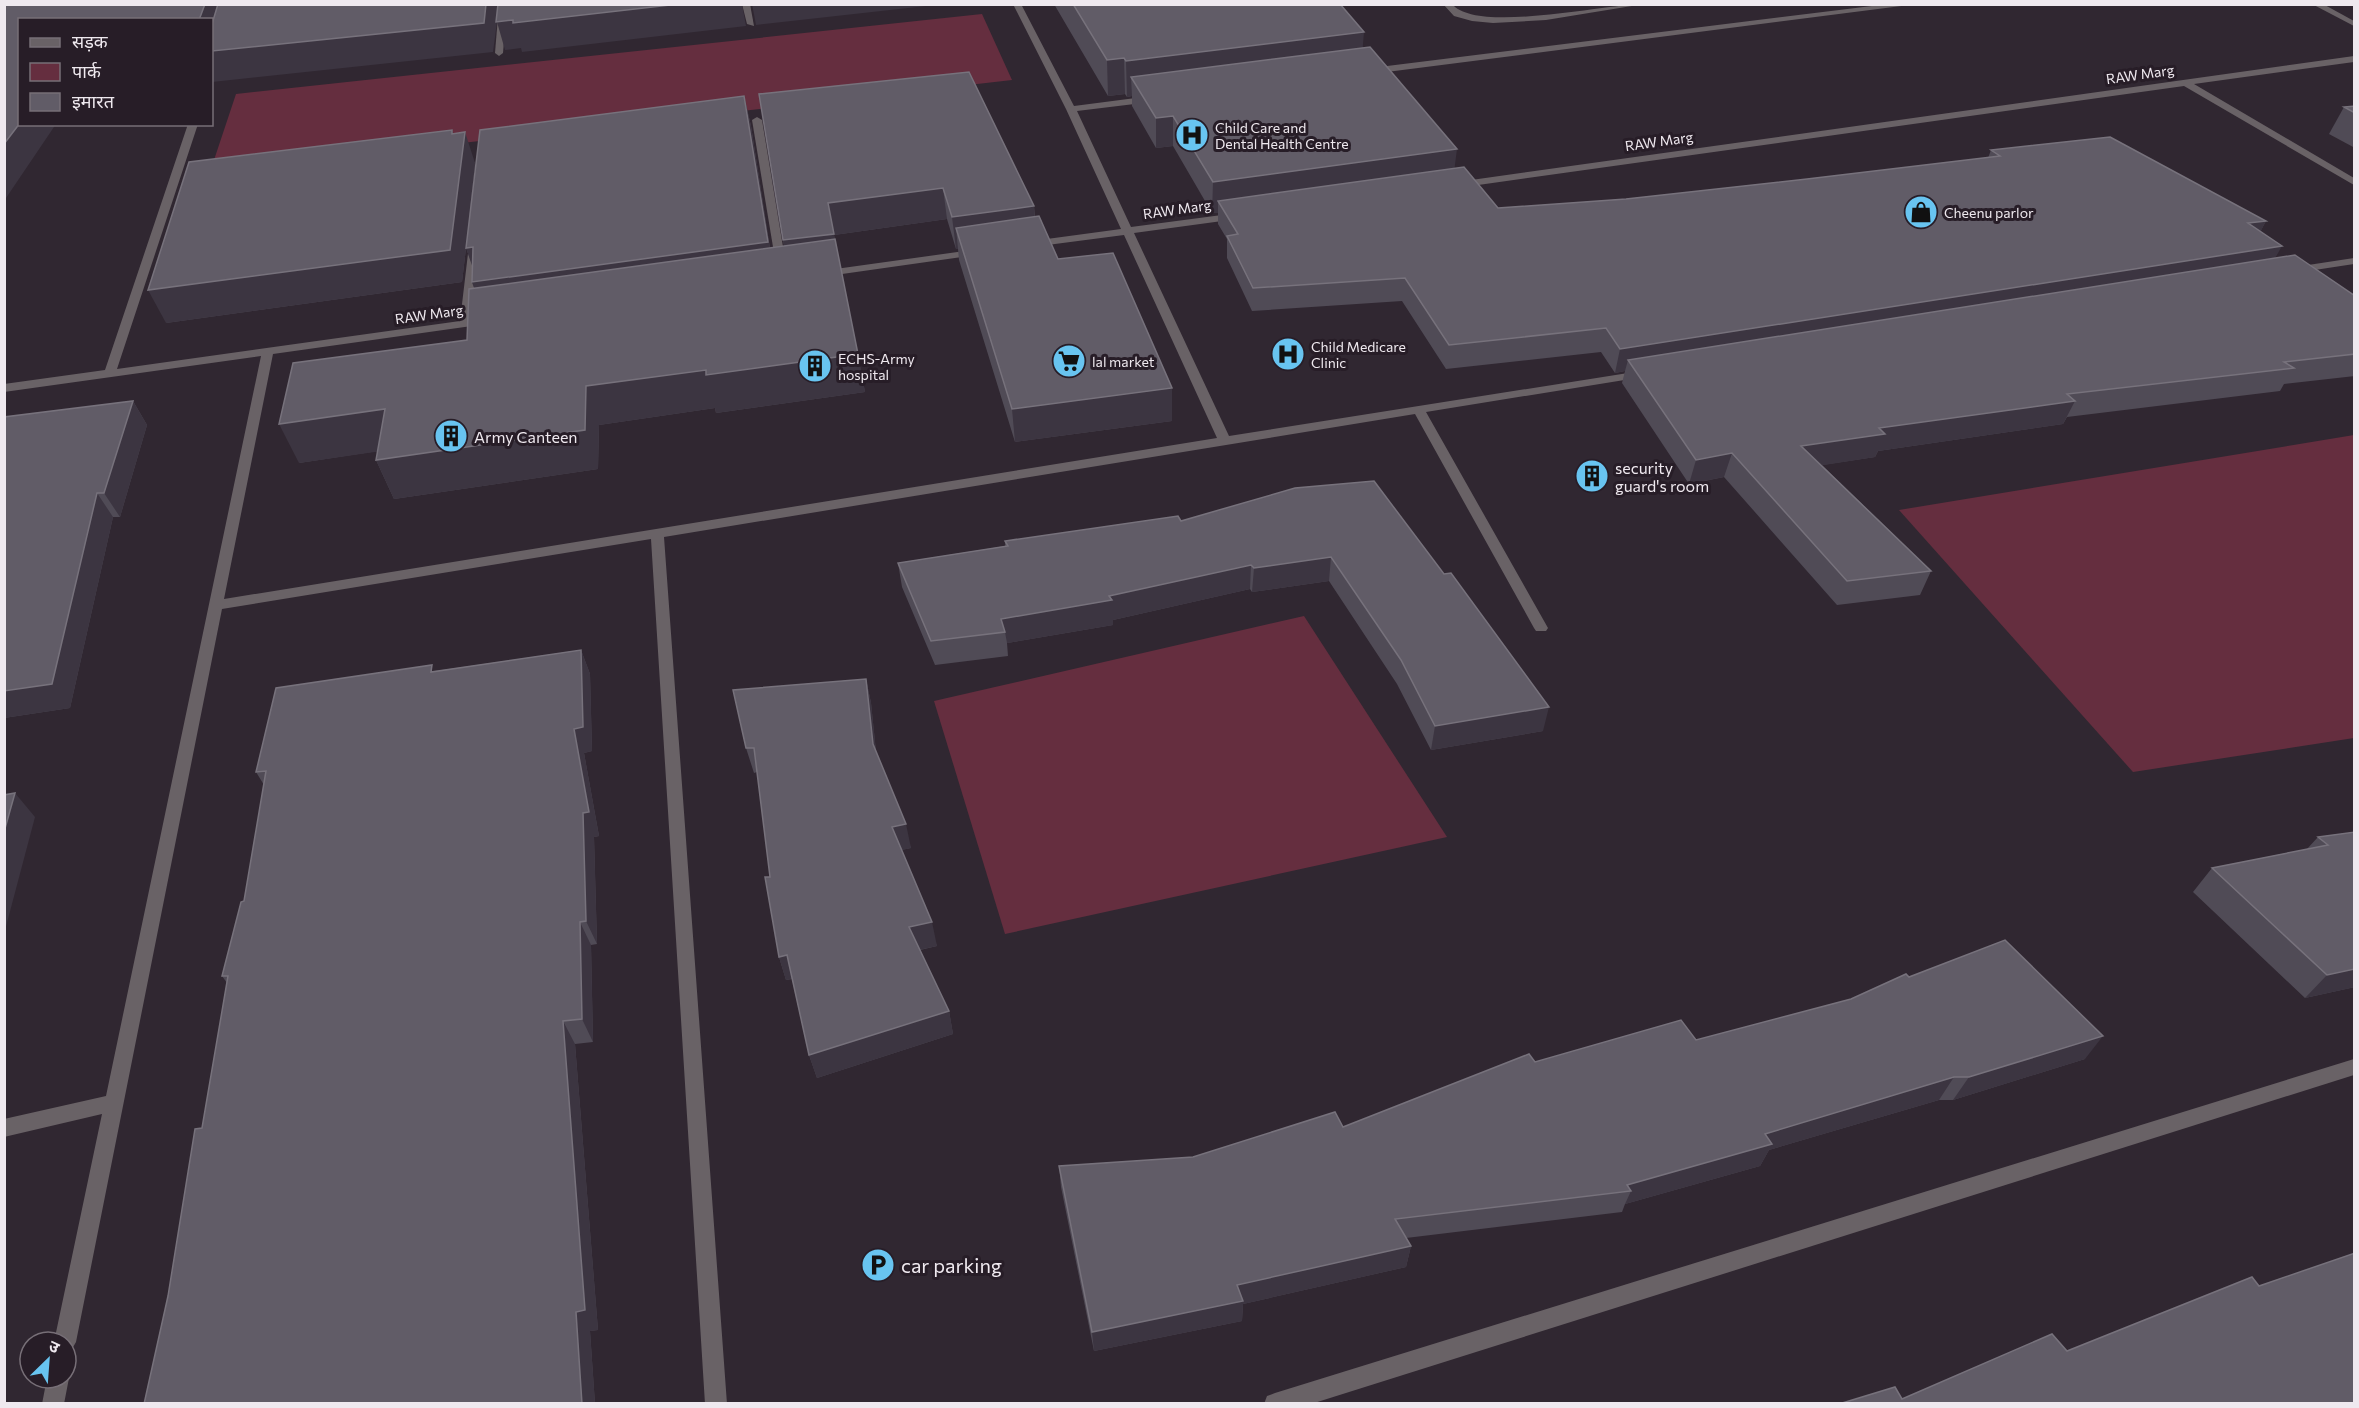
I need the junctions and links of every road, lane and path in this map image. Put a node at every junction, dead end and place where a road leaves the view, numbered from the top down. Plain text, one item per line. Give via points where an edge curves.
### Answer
1 (503, 4) edge
2 (746, 4) edge
3 (1017, 4) edge
4 (1446, 4) edge
5 (1640, 4) edge
6 (1913, 4) edge
7 (2316, 4) edge
8 (751, 24) dead end
9 (2355, 24) edge
10 (499, 53) edge
11 (2355, 59) edge
12 (1356, 73) edge
13 (2186, 83) junction
14 (1166, 97) edge
15 (1071, 109) junction
16 (757, 120) edge
17 (192, 126) edge
18 (2355, 182) edge
19 (1446, 186) edge
20 (1246, 214) edge
21 (475, 231) edge
22 (1127, 231) junction
23 (1020, 246) edge
24 (997, 249) edge
25 (2355, 261) edge
26 (2284, 272) edge
27 (807, 276) edge
28 (783, 279) edge
29 (501, 319) edge
30 (465, 324) junction
31 (268, 351) junction
32 (1652, 372) edge
33 (110, 373) junction
34 (4, 388) edge
35 (1418, 409) junction
36 (1224, 440) junction
37 (657, 533) junction
38 (216, 605) junction
39 (1542, 628) dead end
40 (2355, 1067) edge
41 (114, 1103) junction
42 (4, 1128) edge
43 (67, 1330) edge
44 (716, 1404) edge
45 (1275, 1404) edge

1 - 10 street
2 - 8 street
3 - 15 street
4 - 5 street via 1457,14 1479,20
6 - 12 street
7 - 9 street
11 - 13 street, RAW Marg
13 - 18 street
13 - 19 street, RAW Marg
14 - 15 street
15 - 22 street
16 - 28 street
17 - 33 street
20 - 22 street, RAW Marg
21 - 30 street
22 - 23 street, RAW Marg
22 - 36 street
24 - 27 street
25 - 26 street
29 - 30 street, RAW Marg
30 - 31 street, RAW Marg
31 - 33 street, RAW Marg
31 - 38 street
32 - 35 street
33 - 34 street, RAW Marg
35 - 36 street
35 - 39 street
36 - 37 street
37 - 38 street
37 - 44 street
38 - 41 street
40 - 45 street
41 - 42 street
41 - 43 street

